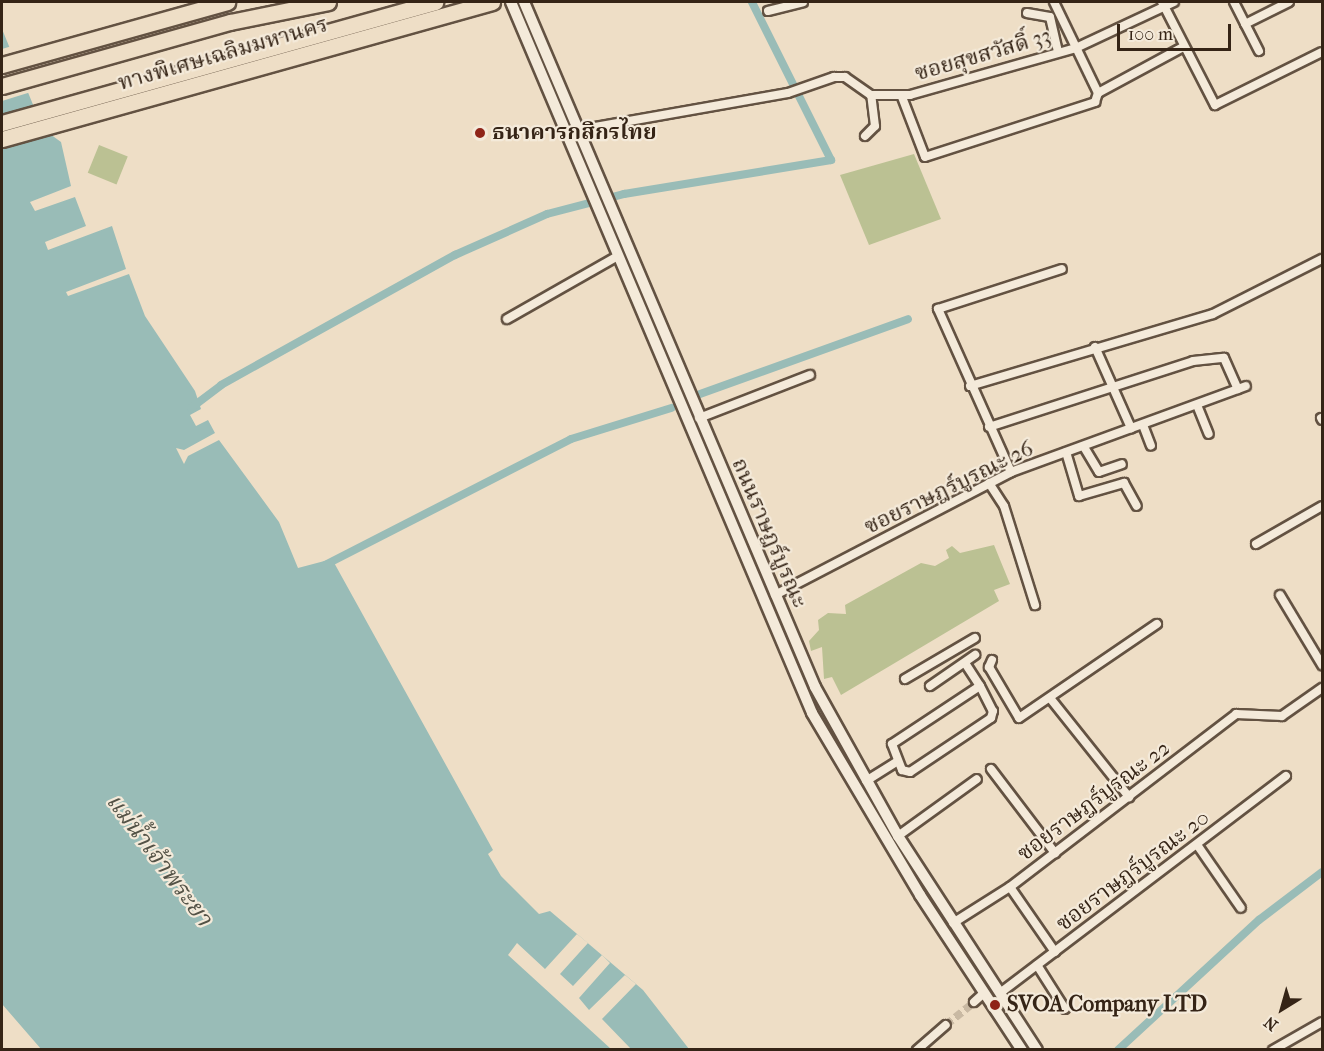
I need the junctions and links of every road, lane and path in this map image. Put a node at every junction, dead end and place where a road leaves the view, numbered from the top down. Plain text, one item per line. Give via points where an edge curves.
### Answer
1 (227, 2) edge
2 (328, 2) edge
3 (435, 2) edge
4 (492, 2) edge
5 (511, 2) edge
6 (524, 2) edge
7 (797, 2) edge
8 (1054, 2) edge
9 (1174, 2) edge
10 (1234, 2) edge
11 (1289, 2) edge
12 (1162, 4) edge
13 (768, 10) dead end
14 (1027, 13) dead end
15 (1245, 24) junction
16 (1183, 47) junction
17 (1076, 48) junction
18 (1259, 51) dead end
19 (1058, 52) junction
20 (1323, 52) edge
21 (2, 64) edge
22 (2, 86) edge
23 (1098, 93) junction
24 (871, 95) junction
25 (902, 97) junction
26 (2, 123) edge
27 (578, 130) junction
28 (865, 136) dead end
29 (2, 139) edge
30 (600, 198) junction
31 (618, 256) junction
32 (1323, 259) edge
33 (1062, 269) dead end
34 (507, 319) dead end
35 (1095, 347) junction
36 (810, 375) dead end
37 (970, 386) junction
38 (1114, 386) junction
39 (1197, 405) junction
40 (699, 418) junction
41 (1143, 425) junction
42 (989, 427) junction
43 (1131, 428) junction
44 (1209, 434) dead end
45 (1151, 446) dead end
46 (1084, 447) junction
47 (1066, 452) junction
48 (1122, 464) dead end
49 (1011, 472) junction
50 (988, 483) junction
51 (1137, 506) dead end
52 (1323, 506) edge
53 (1256, 544) dead end
54 (1280, 594) dead end
55 (775, 596) junction
56 (1035, 605) dead end
57 (1157, 624) dead end
58 (975, 638) dead end
59 (975, 655) dead end
60 (992, 660) dead end
61 (965, 663) junction
62 (1323, 665) edge
63 (905, 679) dead end
64 (930, 686) dead end
65 (980, 686) junction
66 (1323, 688) edge
67 (1050, 698) junction
68 (897, 762) junction
69 (992, 769) dead end
70 (1286, 776) dead end
71 (977, 779) dead end
72 (866, 781) junction
73 (1129, 797) junction
74 (898, 836) junction
75 (1198, 846) junction
76 (1055, 853) junction
77 (1010, 887) junction
78 (1241, 908) dead end
79 (953, 922) junction
80 (1055, 952) junction
81 (1038, 966) junction
82 (984, 993) junction
83 (1000, 993) junction
84 (974, 1002) tunnel mouth
85 (1065, 1009) dead end
86 (1323, 1022) edge
87 (946, 1025) tunnel mouth
88 (917, 1050) edge
89 (1022, 1050) edge
90 (1037, 1050) edge
91 (1273, 1050) edge

1 - 21 highway
2 - 22 highway via 230,22
3 - 26 highway, ทางพิเศษเฉลิมมหานคร
4 - 29 highway, ทางพิเศษเฉลิมมหานคร
5 - 30 main road, ถนนราษฎร์บูรณะ
6 - 27 main road, ถนนราษฎร์บูรณะ
7 - 13 street
8 - 17 street
9 - 12 street, ซอยสุขสวัสดิ์ 33
10 - 15 street
11 - 15 street
12 - 16 street
12 - 17 street, ซอยสุขสวัสดิ์ 33
14 - 19 street via 1050,17
15 - 18 street
16 - 20 street via 1212,103 1220,104
16 - 23 street
17 - 19 street, ซอยสุขสวัสดิ์ 33
17 - 23 street
19 - 25 street, ซอยสุขสวัสดิ์ 33
23 - 25 street via 1095,102 926,157
24 - 25 street, ซอยสุขสวัสดิ์ 33
24 - 27 street, ซอยสุขสวัสดิ์ 33 via 840,76 788,93
24 - 28 street via 875,126
27 - 30 main road, ถนนราษฎร์บูรณะ
30 - 31 main road, ถนนราษฎร์บูรณะ
30 - 40 main road, ถนนราษฎร์บูรณะ
31 - 34 street
31 - 82 main road, ถนนราษฎร์บูรณะ via 812,712
32 - 35 street via 1213,314
33 - 37 street via 938,309
35 - 37 street
35 - 38 street
36 - 40 street
37 - 42 street
38 - 39 street, ซอยราษฎร์บูรณะ 26 via 1221,358 1242,388
38 - 42 street
38 - 43 street
39 - 41 street, ซอยราษฎร์บูรณะ 26
39 - 44 street
40 - 55 main road, ถนนราษฎร์บูรณะ
41 - 43 street, ซอยราษฎร์บูรณะ 26
41 - 45 street
42 - 49 street
43 - 46 street, ซอยราษฎร์บูรณะ 26
46 - 47 street, ซอยราษฎร์บูรณะ 26
46 - 48 street via 1099,472
47 - 49 street, ซอยราษฎร์บูรณะ 26
47 - 51 street via 1079,496 1124,483
49 - 50 street, ซอยราษฎร์บูรณะ 26
50 - 55 street, ซอยราษฎร์บูรณะ 26
50 - 56 street via 1005,510
52 - 53 street
54 - 62 street
55 - 72 main road, ถนนราษฎร์บูรณะ via 819,696
57 - 67 street
58 - 63 street
59 - 61 street
60 - 67 street via 989,667 1018,718
61 - 64 street
61 - 65 street
65 - 68 street via 892,744
65 - 68 street via 992,718 910,772
66 - 73 street, ซอยราษฎร์บูรณะ 22 via 1282,716 1236,714
67 - 73 street
68 - 72 street
69 - 76 street
70 - 75 street, ซอยราษฎร์บูรณะ 20
71 - 74 street
72 - 74 main road, ถนนราษฎร์บูรณะ
73 - 76 street, ซอยราษฎร์บูรณะ 22
74 - 79 main road, ถนนราษฎร์บูรณะ
75 - 78 street
75 - 80 street, ซอยราษฎร์บูรณะ 20
76 - 77 street, ซอยราษฎร์บูรณะ 22
77 - 79 street, ซอยราษฎร์บูรณะ 22
77 - 80 street
79 - 83 main road, ถนนราษฎร์บูรณะ
80 - 81 street, ซอยราษฎร์บูรณะ 20
81 - 83 street, ซอยราษฎร์บูรณะ 20
81 - 85 street
82 - 84 street
82 - 89 main road, ถนนราษฎร์บูรณะ
83 - 90 main road, ถนนราษฎร์บูรณะ
86 - 91 street
87 - 88 street

